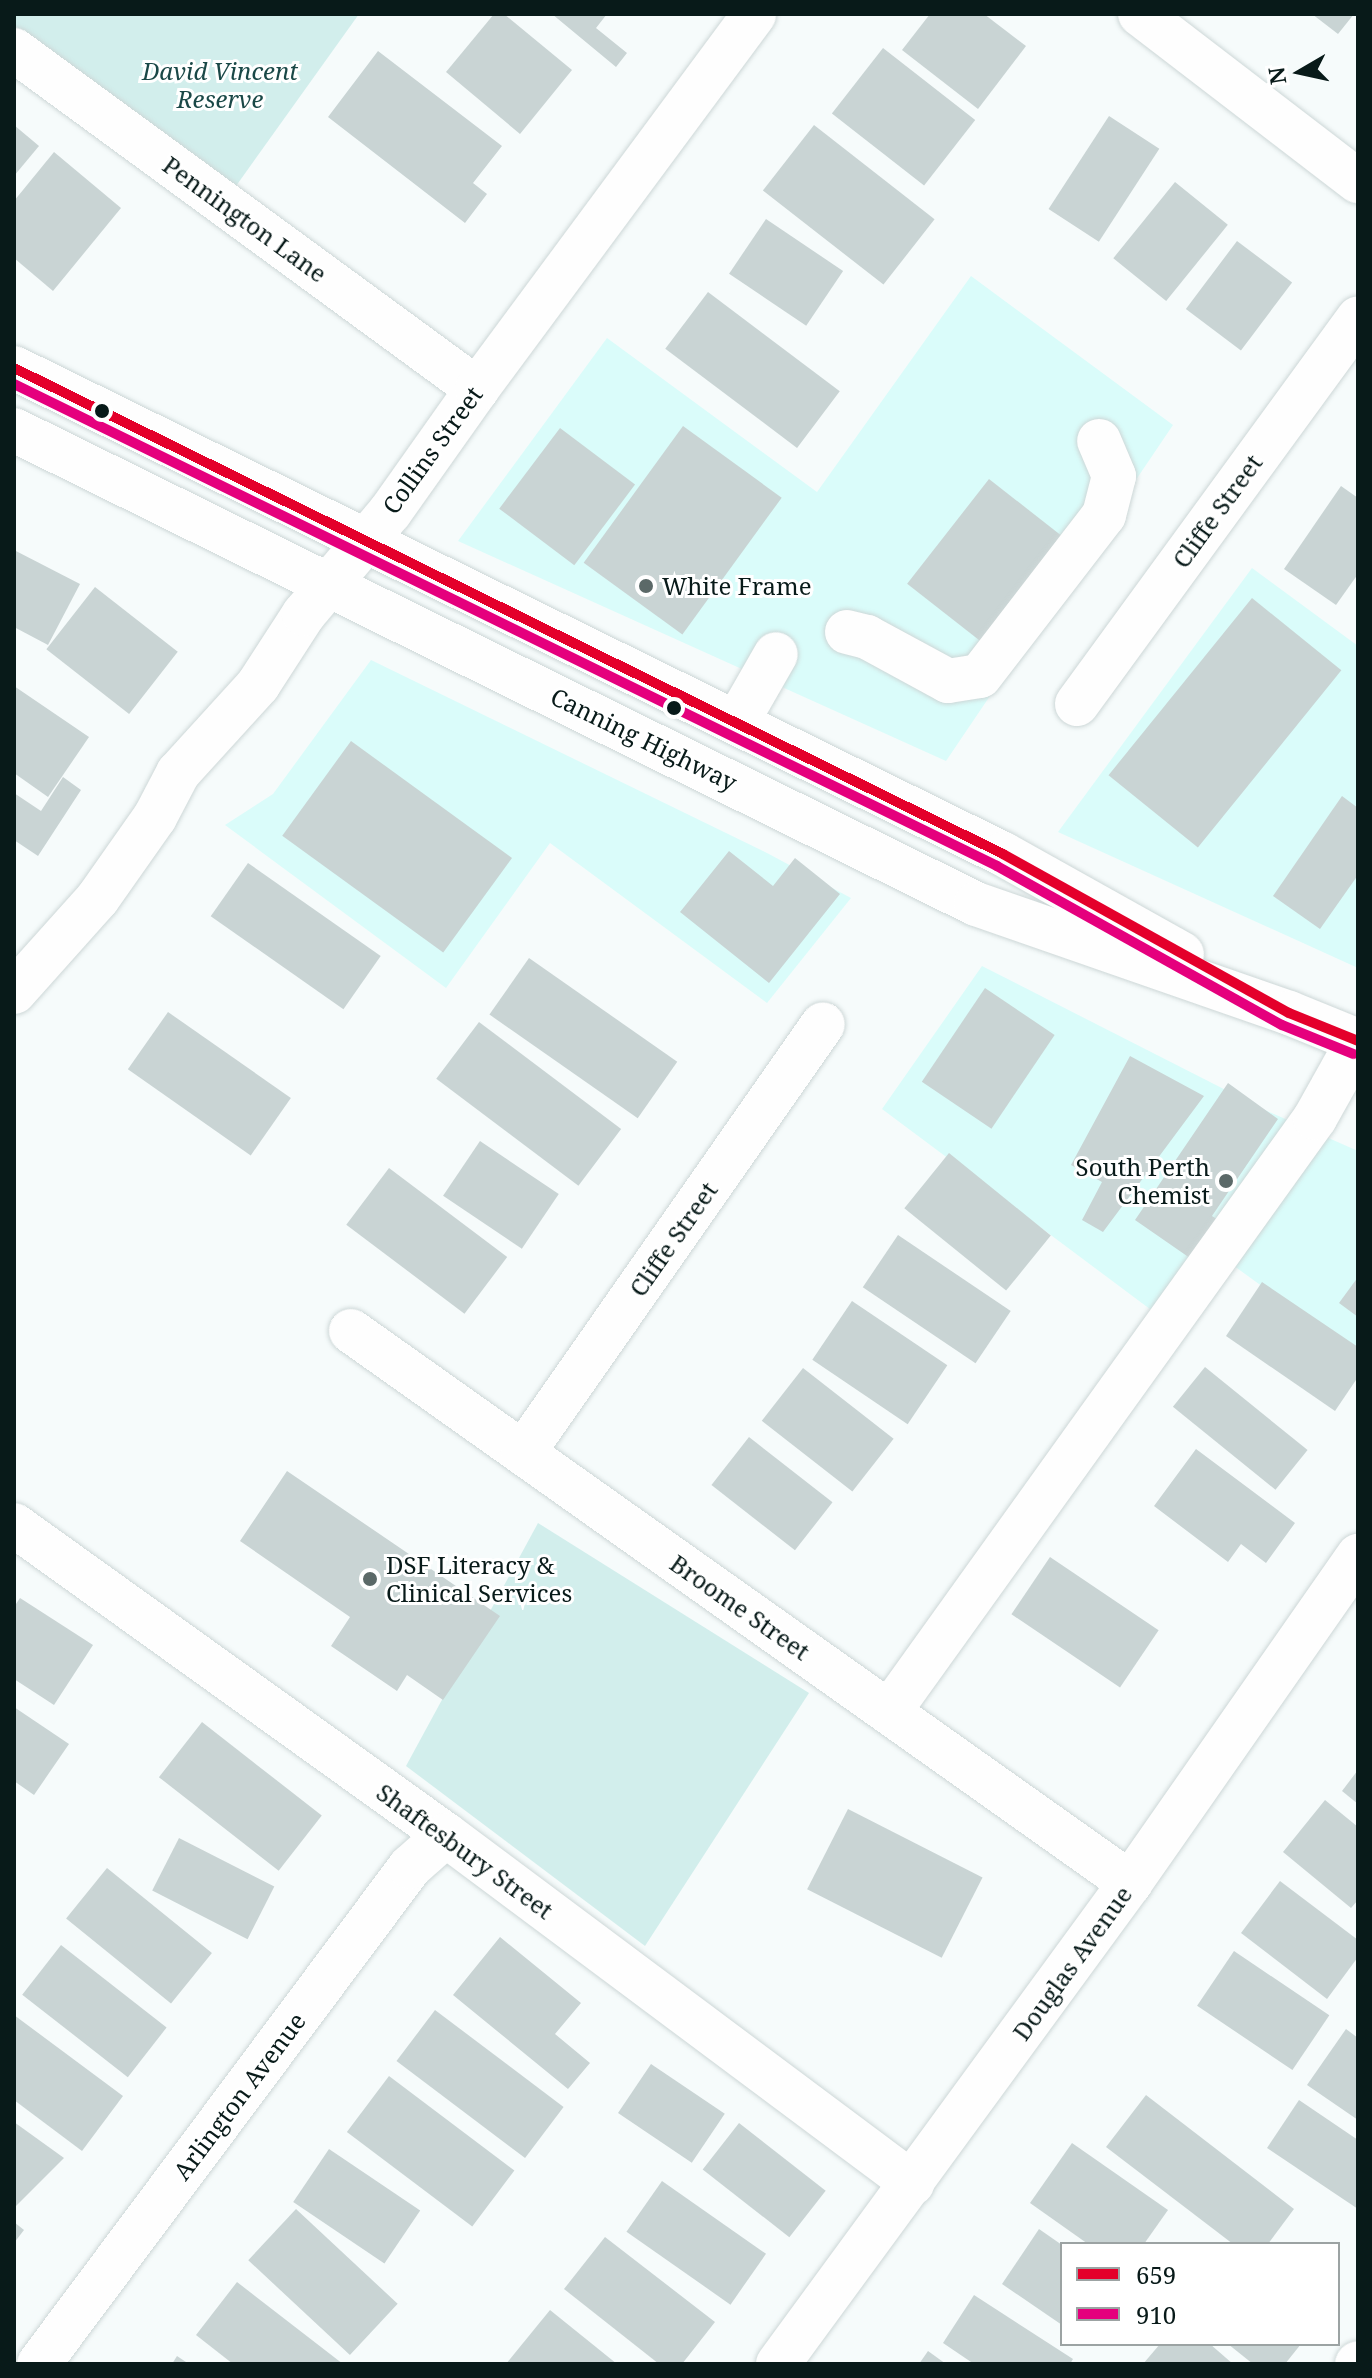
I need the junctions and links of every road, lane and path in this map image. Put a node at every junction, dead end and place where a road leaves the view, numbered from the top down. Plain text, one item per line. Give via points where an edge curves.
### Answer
1 (754, 14) edge
2 (1140, 14) edge
3 (14, 50) edge
4 (1358, 181) edge
5 (1358, 318) edge
6 (14, 368) edge
7 (477, 389) junction
8 (14, 430) edge
9 (1099, 441) dead end
10 (363, 541) junction
11 (326, 586) junction
12 (847, 632) dead end
13 (776, 654) dead end
14 (1077, 704) dead end
15 (737, 722) junction
16 (14, 992) edge
17 (1289, 1013) junction
18 (823, 1024) dead end
19 (1358, 1041) edge
20 (351, 1331) dead end
21 (523, 1453) junction
22 (14, 1525) edge
23 (1358, 1556) edge
24 (889, 1712) junction
25 (446, 1835) junction
26 (1130, 1883) junction
27 (912, 2183) junction
28 (39, 2364) edge
29 (778, 2364) edge

1 - 7 main road, Collins Street
2 - 4 main road
3 - 7 main road, Pennington Lane
5 - 14 main road, Cliffe Street
6 - 10 main road, Canning Highway
7 - 10 main road, Collins Street via 390,512
8 - 11 main road, Canning Highway
9 - 12 main road via 1114,476 1104,515 980,676 948,681 867,637
10 - 11 main road, Collins Street
10 - 15 main road, Canning Highway
11 - 16 main road, Collins Street via 258,685 178,773 155,817 98,898
11 - 17 main road, Canning Highway via 976,904
13 - 15 main road
15 - 17 main road, Canning Highway via 1003,854
17 - 19 main road, Canning Highway
18 - 21 main road, Cliffe Street
19 - 24 main road via 1315,1118
20 - 21 main road, Broome Street
21 - 24 main road, Broome Street
22 - 25 main road, Shaftesbury Street
23 - 26 main road, Douglas Avenue
24 - 26 main road, Broome Street
25 - 27 main road, Shaftesbury Street
25 - 28 main road, Arlington Avenue via 410,1867
26 - 27 main road, Douglas Avenue
27 - 29 main road, Douglas Avenue

